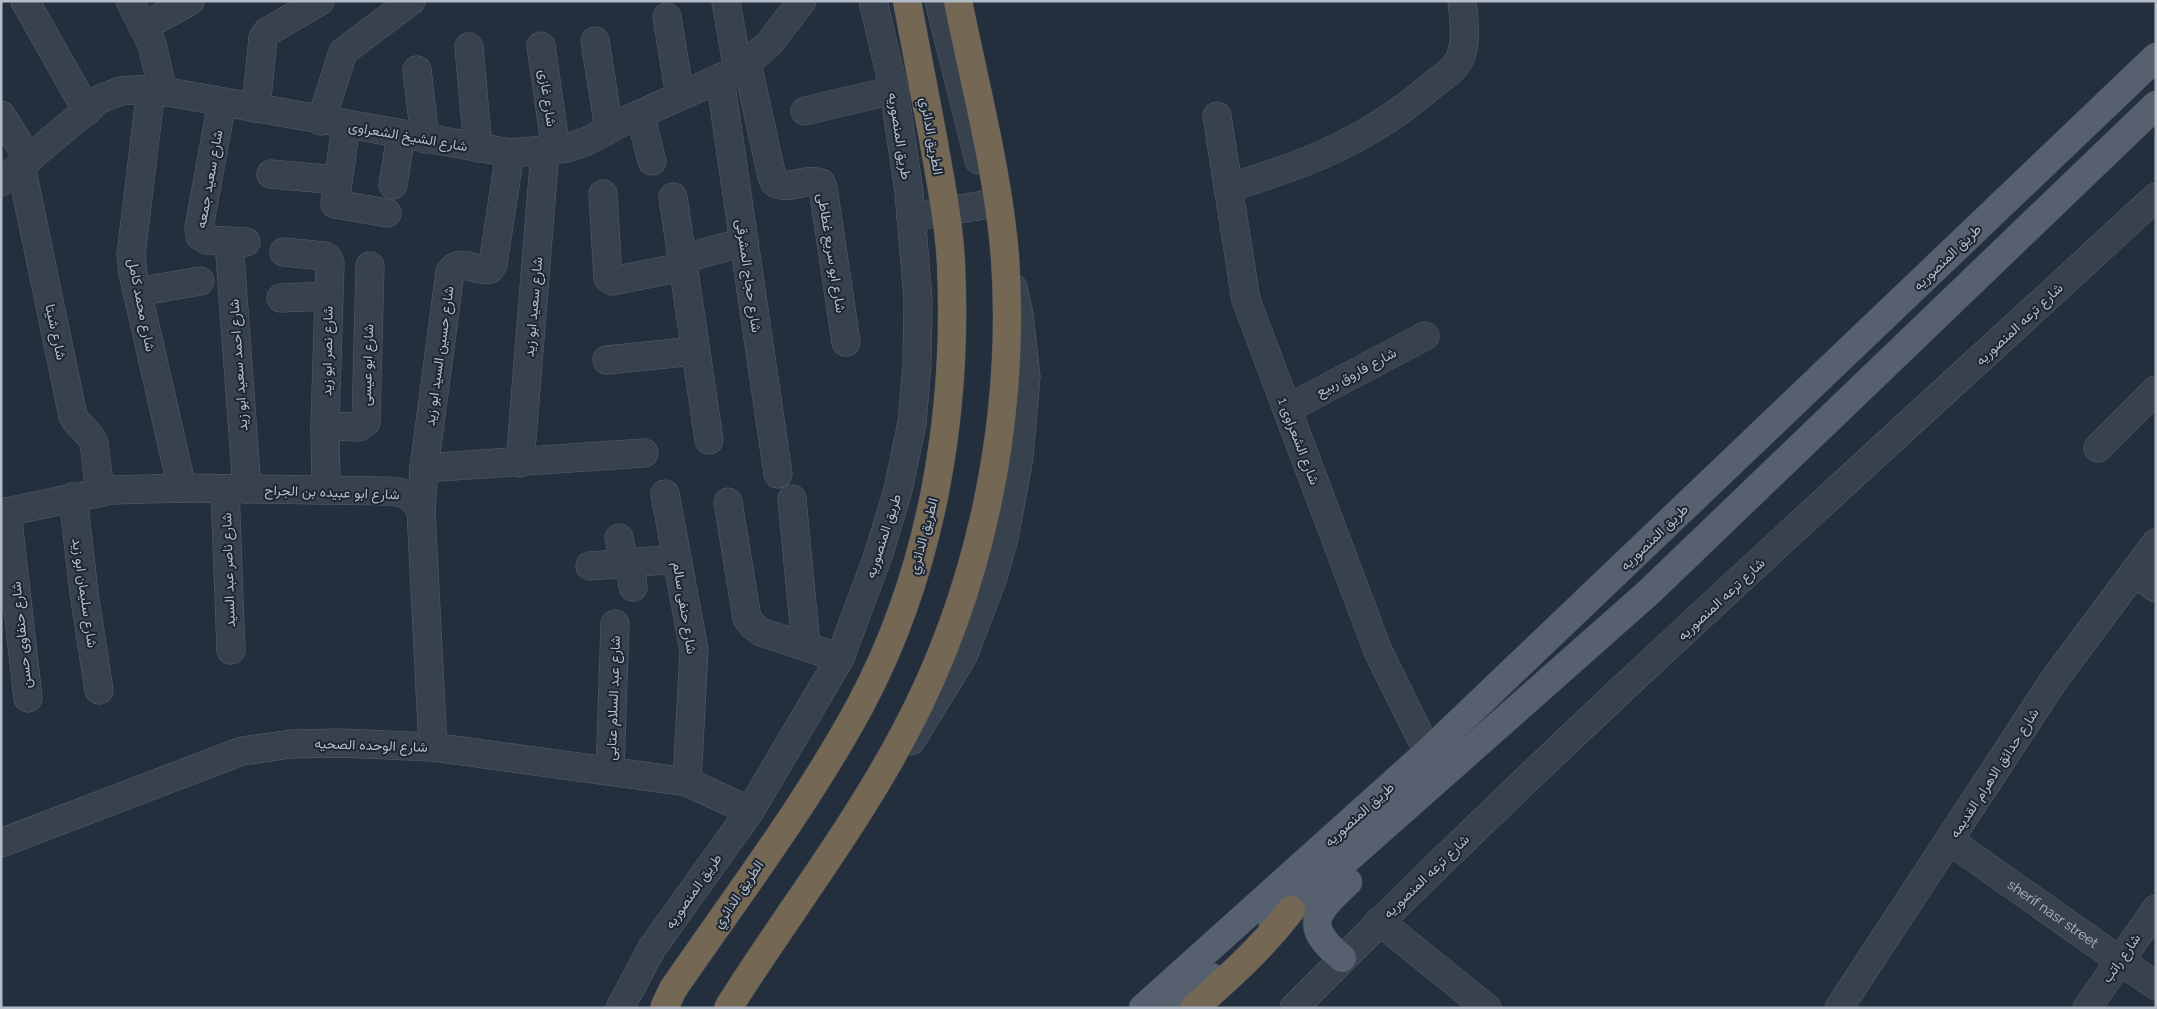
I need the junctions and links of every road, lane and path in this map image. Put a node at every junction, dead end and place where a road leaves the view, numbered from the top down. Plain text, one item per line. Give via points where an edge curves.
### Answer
1 (25, 1) edge
2 (130, 1) edge
3 (190, 1) edge
4 (320, 1) edge
5 (411, 1) edge
6 (802, 1) edge
7 (872, 1) edge
8 (907, 1) edge
9 (939, 1) edge
10 (958, 1) edge
11 (1462, 1) edge
12 (726, 2) edge
13 (667, 17) dead end
14 (143, 27) junction
15 (595, 41) dead end
16 (541, 46) dead end
17 (469, 47) dead end
18 (2156, 57) edge
19 (417, 70) dead end
20 (735, 70) junction
21 (894, 90) junction
22 (157, 91) junction
23 (680, 96) junction
24 (222, 102) junction
25 (2156, 105) edge
26 (256, 108) junction
27 (87, 111) junction
28 (805, 111) dead end
29 (640, 114) junction
30 (1, 115) edge
31 (1217, 116) dead end
32 (334, 123) junction
33 (609, 129) junction
34 (413, 137) junction
35 (478, 148) junction
36 (550, 151) junction
37 (510, 153) junction
38 (652, 161) dead end
39 (17, 169) edge
40 (271, 174) dead end
41 (338, 180) junction
42 (393, 186) dead end
43 (1228, 188) junction
44 (603, 194) dead end
45 (673, 197) dead end
46 (2156, 197) edge
47 (990, 204) junction
48 (387, 213) dead end
49 (911, 218) junction
50 (239, 242) joint
51 (744, 242) junction
52 (284, 252) dead end
53 (1945, 259) junction
54 (682, 263) junction
55 (370, 266) dead end
56 (200, 281) dead end
57 (1969, 285) junction
58 (137, 292) junction
59 (328, 296) junction
60 (281, 298) dead end
61 (1425, 336) dead end
62 (846, 342) dead end
63 (695, 351) junction
64 (607, 360) dead end
65 (2156, 390) edge
66 (1287, 409) junction
67 (325, 426) junction
68 (708, 440) dead end
69 (2098, 448) dead end
70 (644, 453) dead end
71 (520, 463) junction
72 (424, 468) junction
73 (778, 474) dead end
74 (182, 488) junction
75 (236, 489) junction
76 (326, 490) junction
77 (100, 492) junction
78 (665, 494) dead end
79 (73, 497) junction
80 (792, 499) dead end
81 (728, 502) dead end
82 (421, 511) junction
83 (4, 512) edge
84 (2156, 543) edge
85 (677, 559) junction
86 (590, 566) dead end
87 (2145, 580) edge
88 (9, 605) edge
89 (616, 624) dead end
90 (806, 646) junction
91 (231, 650) dead end
92 (840, 658) junction
93 (99, 690) dead end
94 (28, 698) dead end
95 (433, 747) junction
96 (1428, 752) junction
97 (610, 771) junction
98 (687, 782) junction
99 (1417, 799) junction
100 (750, 811) junction
101 (1950, 841) junction
102 (1, 843) edge
103 (2156, 909) edge
104 (1291, 910) junction
105 (1379, 921) junction
106 (1342, 958) junction
107 (2120, 960) junction
108 (2156, 986) edge
109 (1486, 1007) edge
110 (620, 1008) edge
111 (664, 1008) edge
112 (728, 1008) edge
113 (736, 1008) edge
114 (1143, 1008) edge
115 (1174, 1008) edge
116 (1194, 1008) edge
117 (1294, 1008) edge
118 (1839, 1008) edge
119 (2087, 1008) edge

1 - 27 street
2 - 14 street, شارع محمد كامل
3 - 14 street
4 - 26 street via 267,32 263,38
5 - 32 street via 343,52
6 - 20 street, شارع الشيخ الشعراوى via 768,44
7 - 21 street, طريق المنصوريه
8 - 111 highway, الطريق الدائري, bridge via 943,191 951,262 952,347 947,419 935,495 914,573 888,645 862,701 830,759 673,989
9 - 47 street
10 - 112 highway, bridge via 996,188 1004,257 1006,327 1002,398 994,467 980,537 948,637 904,734 869,795
11 - 43 street via 1464,44 1460,58 1410,105 1325,155
12 - 20 street
13 - 23 street
14 - 22 street, شارع محمد كامل via 158,62
15 - 33 street
16 - 36 street, شارع غازى
17 - 35 street
18 - 53 main road, طريق المنصوريه
19 - 34 street
20 - 23 street, شارع الشيخ الشعراوى
20 - 51 street, شارع حجاج المشرقى
20 - 62 street, شارع ابو سريع غطاطى via 776,183 784,186 813,181 821,183
21 - 28 street
21 - 49 street, طريق المنصوريه
22 - 24 street, شارع الشيخ الشعراوى
22 - 27 street, شارع الشيخ الشعراوى via 120,91 100,99
22 - 58 street, شارع محمد كامل via 132,255
23 - 29 street, شارع الشيخ الشعراوى
24 - 26 street, شارع الشيخ الشعراوى
24 - 50 street, شارع سعيد جمعه via 199,228 200,236 206,240
25 - 57 main road, طريق المنصوريه
26 - 32 street, شارع الشيخ الشعراوى
27 - 39 street, شارع الشيخ الشعراوى
29 - 33 street, شارع الشيخ الشعراوى
29 - 38 street
30 - 39 street
31 - 43 street, شارع الشعراوى 1
32 - 34 street, شارع الشيخ الشعراوى
32 - 41 street
33 - 36 street, شارع الشيخ الشعراوى via 585,142
34 - 35 street, شارع الشيخ الشعراوى
34 - 42 street
35 - 37 street, شارع الشيخ الشعراوى
36 - 37 street, شارع الشيخ الشعراوى
36 - 71 street, شارع سعيد ابو زيد
37 - 72 street, شارع حسين السيد ابو زيد via 493,264 485,270 459,264 450,272
39 - 77 street, شارع شيتا via 73,416 91,435 94,443
40 - 41 street
41 - 48 street via 335,204
43 - 66 street, شارع الشعراوى 1 via 1246,300
44 - 54 street via 608,278 617,282
45 - 54 street
46 - 105 street, شارع ترعه المنصوريه via 1532,774
47 - 49 street
47 - 113 street via 1019,315 1026,377 1014,490 993,577 963,656 938,700
49 - 92 street, طريق المنصوريه via 918,299 912,423 898,490 879,553
50 - 75 street, شارع احمد سعيد ابو زيد
51 - 54 street
51 - 73 street, شارع حجاج المشرقى
52 - 59 street, شارع نصر ابو زيد via 328,258
53 - 57 main road
53 - 96 main road, طريق المنصوريه
54 - 63 street
55 - 67 street, شارع ابو عيسى via 366,422 359,427
56 - 58 street
57 - 99 main road, طريق المنصوريه via 1649,592
58 - 74 street, شارع محمد كامل
59 - 60 street
59 - 67 street, شارع نصر ابو زيد
61 - 66 street, شارع فاروق ربيع
63 - 64 street
63 - 68 street
65 - 69 street
66 - 96 street, شارع الشعراوى 1 via 1378,651
67 - 76 street, شارع نصر ابو زيد
70 - 71 street
71 - 72 street
72 - 82 street, شارع حسين السيد ابو زيد
74 - 75 street, شارع ابو عبيده بن الجراح
74 - 77 street, شارع ابو عبيده بن الجراح
75 - 76 street, شارع ابو عبيده بن الجراح
75 - 91 street, شارع ناصر عبد السيد
76 - 82 street, شارع ابو عبيده بن الجراح via 402,492 414,498
77 - 79 street, شارع ابو عبيده بن الجراح
78 - 85 street, شارع حنفى سالم
79 - 83 street, شارع ابو عبيده بن الجراح
79 - 93 street, شارع سليمان ابو زيد
80 - 90 street
81 - 90 street via 747,618 761,632
82 - 95 street
83 - 88 street, شارع حنفاوى حسن
84 - 87 street, شارع حدائق الاهرام القديمه
85 - 86 street
85 - 98 street, شارع حنفى سالم via 694,650
87 - 101 street, شارع حدائق الاهرام القديمه via 2054,680
88 - 94 street, شارع حنفاوى حسن
89 - 97 street, شارع عبد السلام عتابى
90 - 92 street
92 - 100 street, طريق المنصوريه
95 - 97 street, شارع الوحده الصحيه
95 - 102 street, شارع الوحده الصحيه via 291,744 242,751
96 - 114 main road, طريق المنصوريه
97 - 98 street, شارع الوحده الصحيه
98 - 100 street, شارع الوحده الصحيه
99 - 104 main road, طريق المنصوريه
99 - 106 main road via 1390,840 1326,903 1318,915 1317,931
100 - 110 street, طريق المنصوريه via 652,948
101 - 107 street, sherif nasr street
101 - 118 street, شارع حدائق الاهرام القديمه
103 - 107 street, شارع راتب
104 - 115 main road, طريق المنصوريه
104 - 116 highway via 1247,962
105 - 106 street, شارع ترعه المنصوريه
105 - 109 street
106 - 117 street, شارع ترعه المنصوريه
107 - 108 street, sherif nasr street
107 - 119 street, شارع راتب

